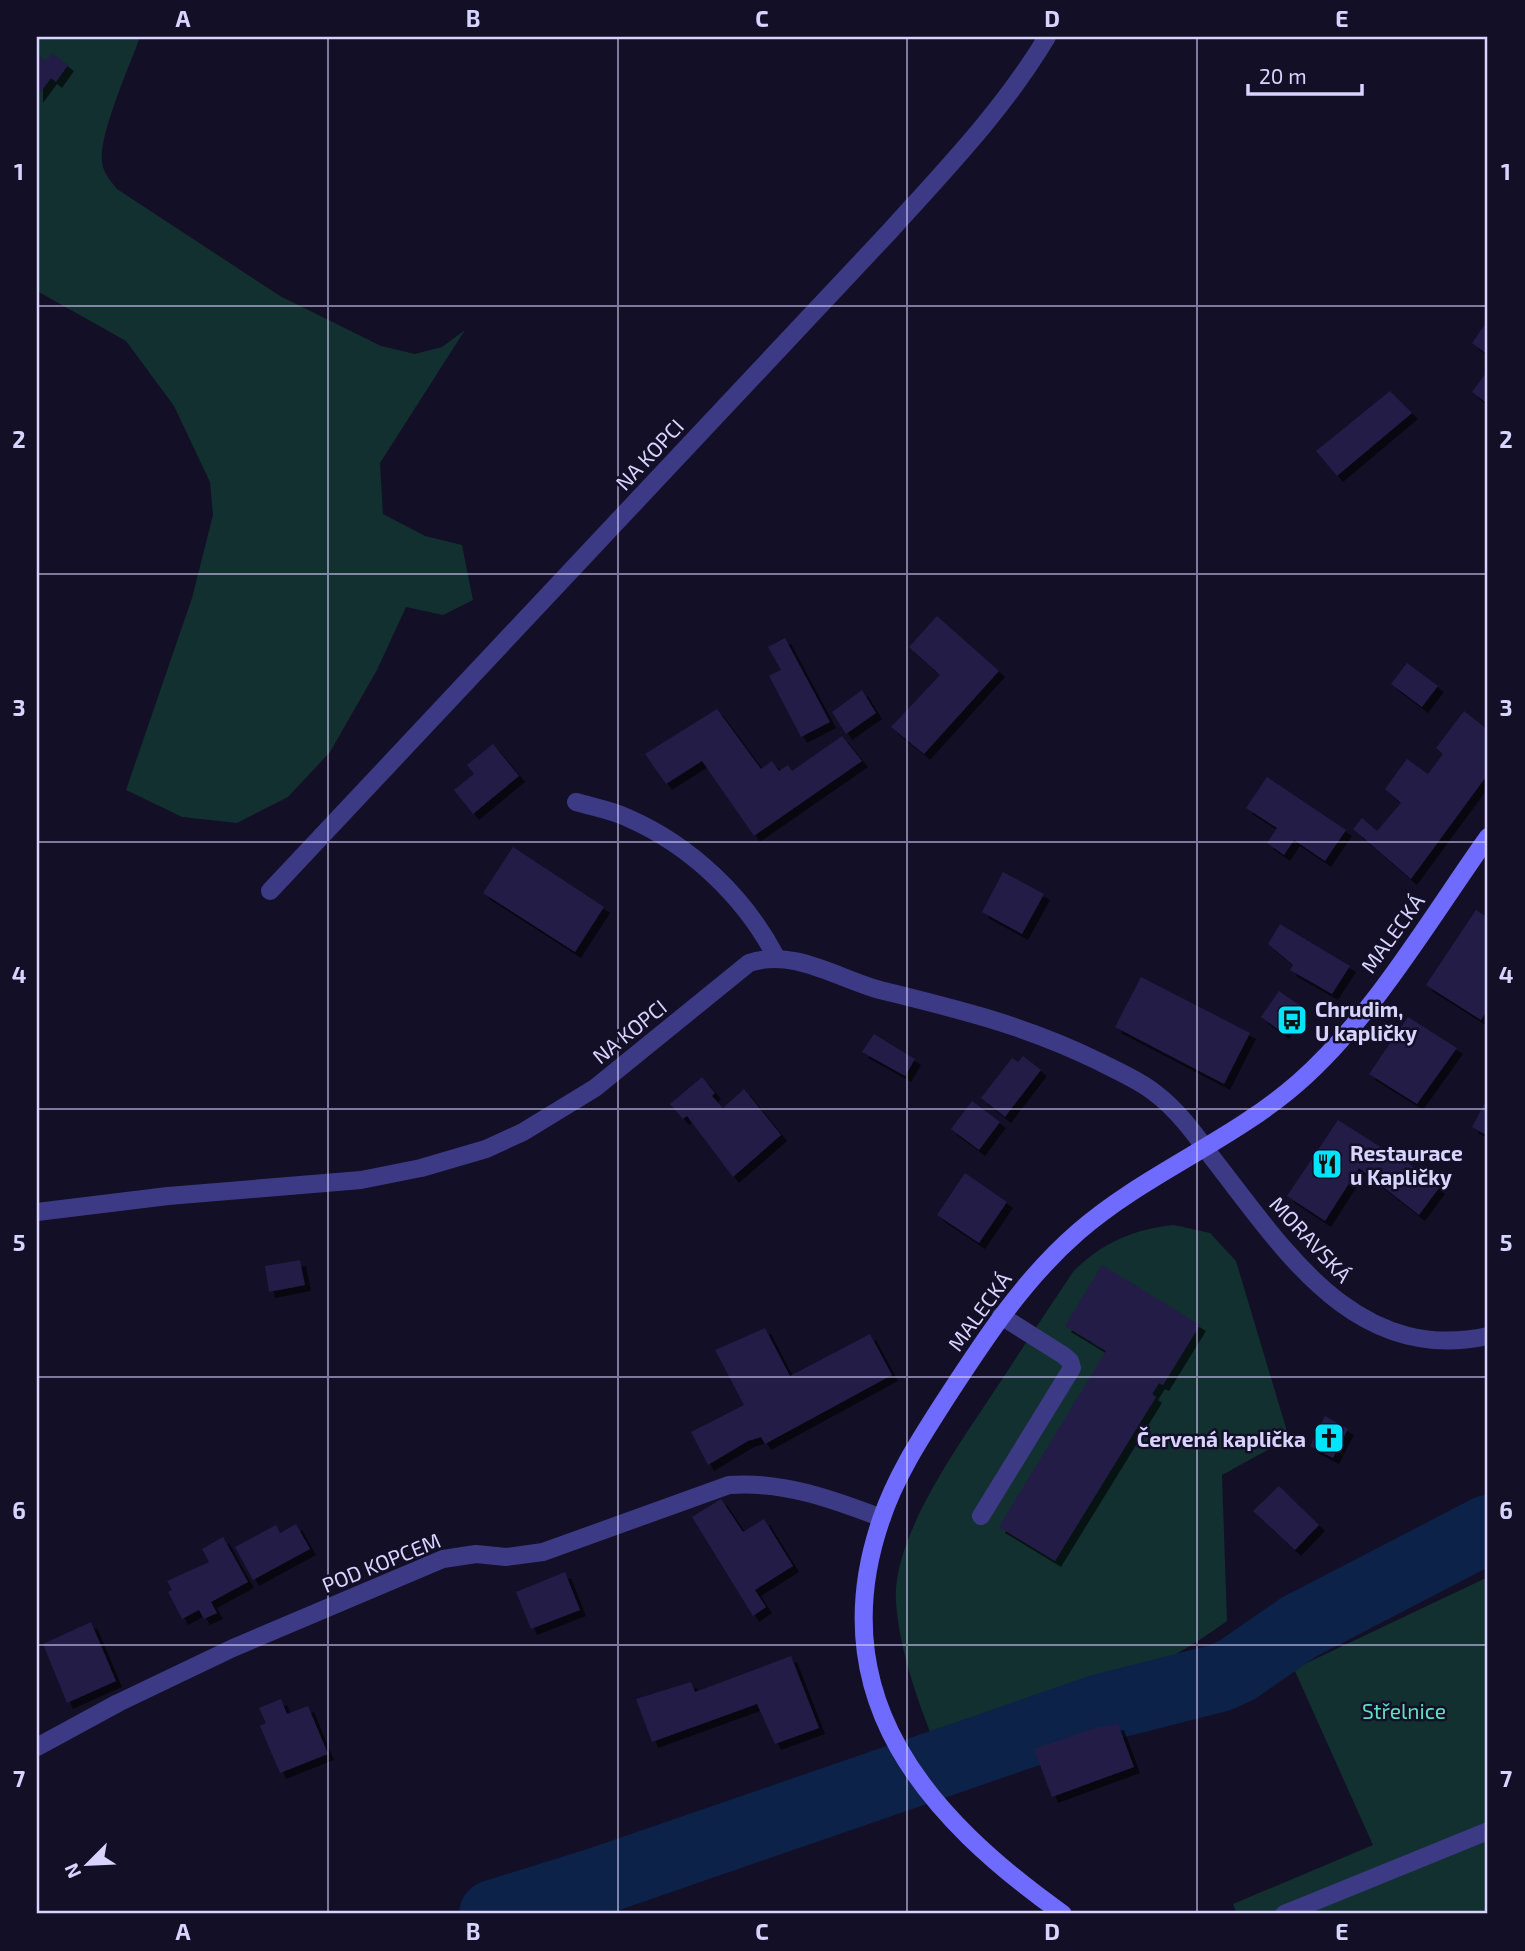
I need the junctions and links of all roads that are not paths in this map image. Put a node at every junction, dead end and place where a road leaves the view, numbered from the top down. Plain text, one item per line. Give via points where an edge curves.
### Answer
1 (1047, 37) edge
2 (576, 802) dead end
3 (1488, 837) edge
4 (270, 891) dead end
5 (776, 957) junction
6 (1204, 1147) junction
7 (37, 1212) edge
8 (1000, 1316) junction
9 (1488, 1336) edge
10 (981, 1516) dead end
11 (882, 1518) junction
12 (37, 1747) edge
13 (1488, 1831) edge
14 (1063, 1914) edge
15 (1284, 1914) edge

1 - 4 street, NA KOPCI via 970,143
2 - 5 street via 649,828 702,866 758,924
3 - 6 street, MALECKÁ via 1335,1046 1297,1084
5 - 6 street via 1054,1039 1156,1093
5 - 7 street, NA KOPCI via 748,963 595,1088 486,1149 361,1180
6 - 8 street, MALECKÁ via 1132,1191 1079,1231 1046,1261
6 - 9 street, MORAVSKÁ via 1293,1258 1318,1286 1349,1310 1410,1339 1465,1341
8 - 10 street via 1067,1358 1072,1368
8 - 11 street, MALECKÁ via 916,1446
11 - 12 street, POD KOPCEM via 793,1489 750,1483 729,1485 543,1552 460,1555 233,1648
11 - 14 street, MALECKÁ via 869,1566 866,1633 874,1689 900,1755 966,1837 998,1867
13 - 15 street

